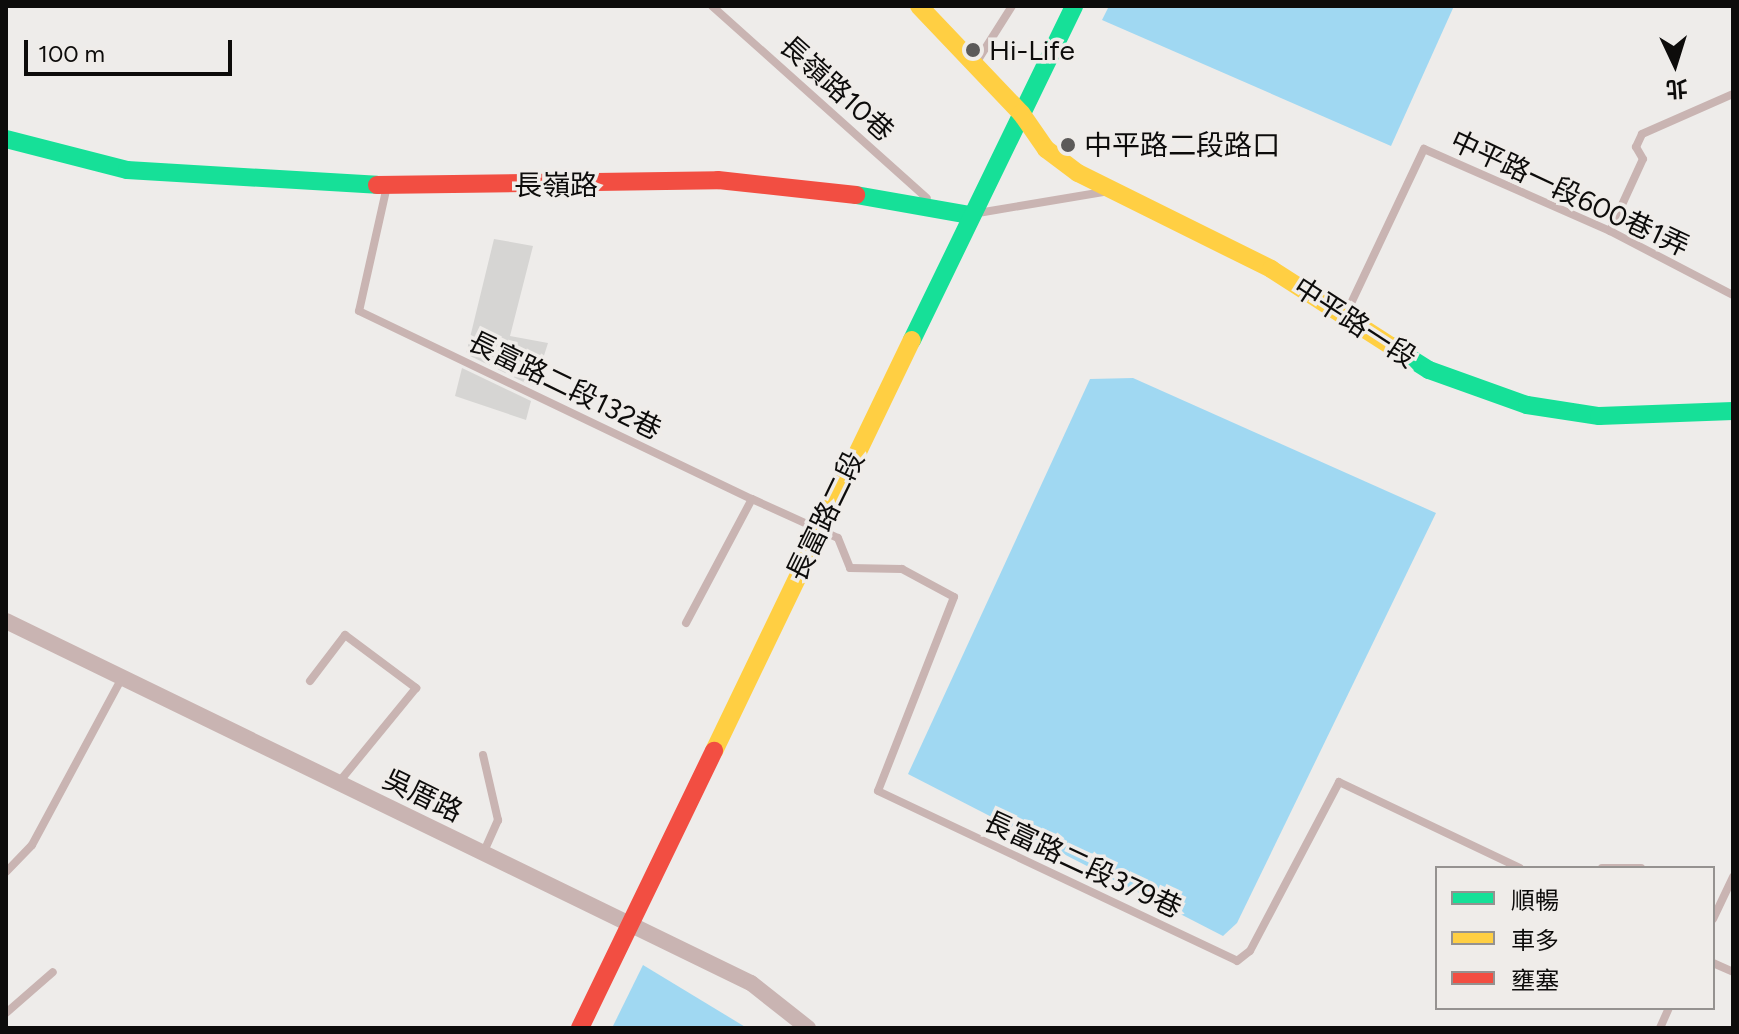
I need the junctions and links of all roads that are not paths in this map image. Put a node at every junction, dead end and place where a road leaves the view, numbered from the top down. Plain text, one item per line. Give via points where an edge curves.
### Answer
1 (712, 6) edge
2 (919, 6) edge
3 (1012, 6) edge
4 (1074, 6) edge
5 (975, 65) junction
6 (1733, 94) edge
7 (1021, 113) junction
8 (6, 139) edge
9 (388, 182) junction
10 (1105, 191) junction
11 (934, 204) junction
12 (970, 215) junction
13 (1610, 231) junction
14 (1733, 295) edge
15 (1345, 316) junction
16 (1733, 411) edge
17 (752, 499) junction
18 (818, 531) junction
19 (6, 621) edge
20 (686, 623) dead end
21 (122, 678) junction
22 (310, 681) dead end
23 (483, 755) dead end
24 (339, 782) junction
25 (483, 853) junction
26 (1516, 866) edge
27 (6, 872) edge
28 (1733, 877) edge
29 (1715, 890) edge
30 (1725, 893) junction
31 (1715, 915) edge
32 (628, 925) junction
33 (53, 972) dead end
34 (6, 1013) edge
35 (580, 1028) edge
36 (808, 1028) edge

1 - 11 lane, 長嶺路10巷
2 - 5 street, 中平路一段
3 - 5 lane
4 - 7 street, 長富路二段
5 - 7 street, 中平路一段
6 - 13 lane via 1642,134 1636,147 1643,159
7 - 10 street, 中平路一段 via 1046,149
7 - 12 street, 長富路二段
8 - 9 street, 長嶺路 via 127,170 312,185
9 - 11 street, 長嶺路 via 582,186 718,180
9 - 17 lane, 長富路二段132巷 via 359,311
10 - 12 lane, 長嶺路
10 - 15 street, 中平路一段 via 1271,269
11 - 12 street, 長嶺路
12 - 18 street, 長富路二段
13 - 14 lane, 中平路一段600巷1弄
13 - 15 lane, 中平路一段600巷1弄 via 1424,149
15 - 16 street, 中平路一段 via 1429,370 1527,405 1599,416
17 - 18 lane, 長富路二段132巷
17 - 20 lane
18 - 26 lane, 長富路二段379巷 via 838,538 850,568 902,569 954,597 878,791 1237,961 1250,951 1339,782
18 - 32 street, 長富路二段
19 - 21 street, 吳厝路
21 - 24 street, 吳厝路
21 - 27 lane via 32,845
22 - 24 lane via 345,635 416,688
23 - 25 lane via 498,820
24 - 25 street, 吳厝路
25 - 32 street, 吳厝路
28 - 30 lane
29 - 30 lane
30 - 31 lane
32 - 35 street, 長富路二段
32 - 36 street, 吳厝路 via 751,983
33 - 34 lane

